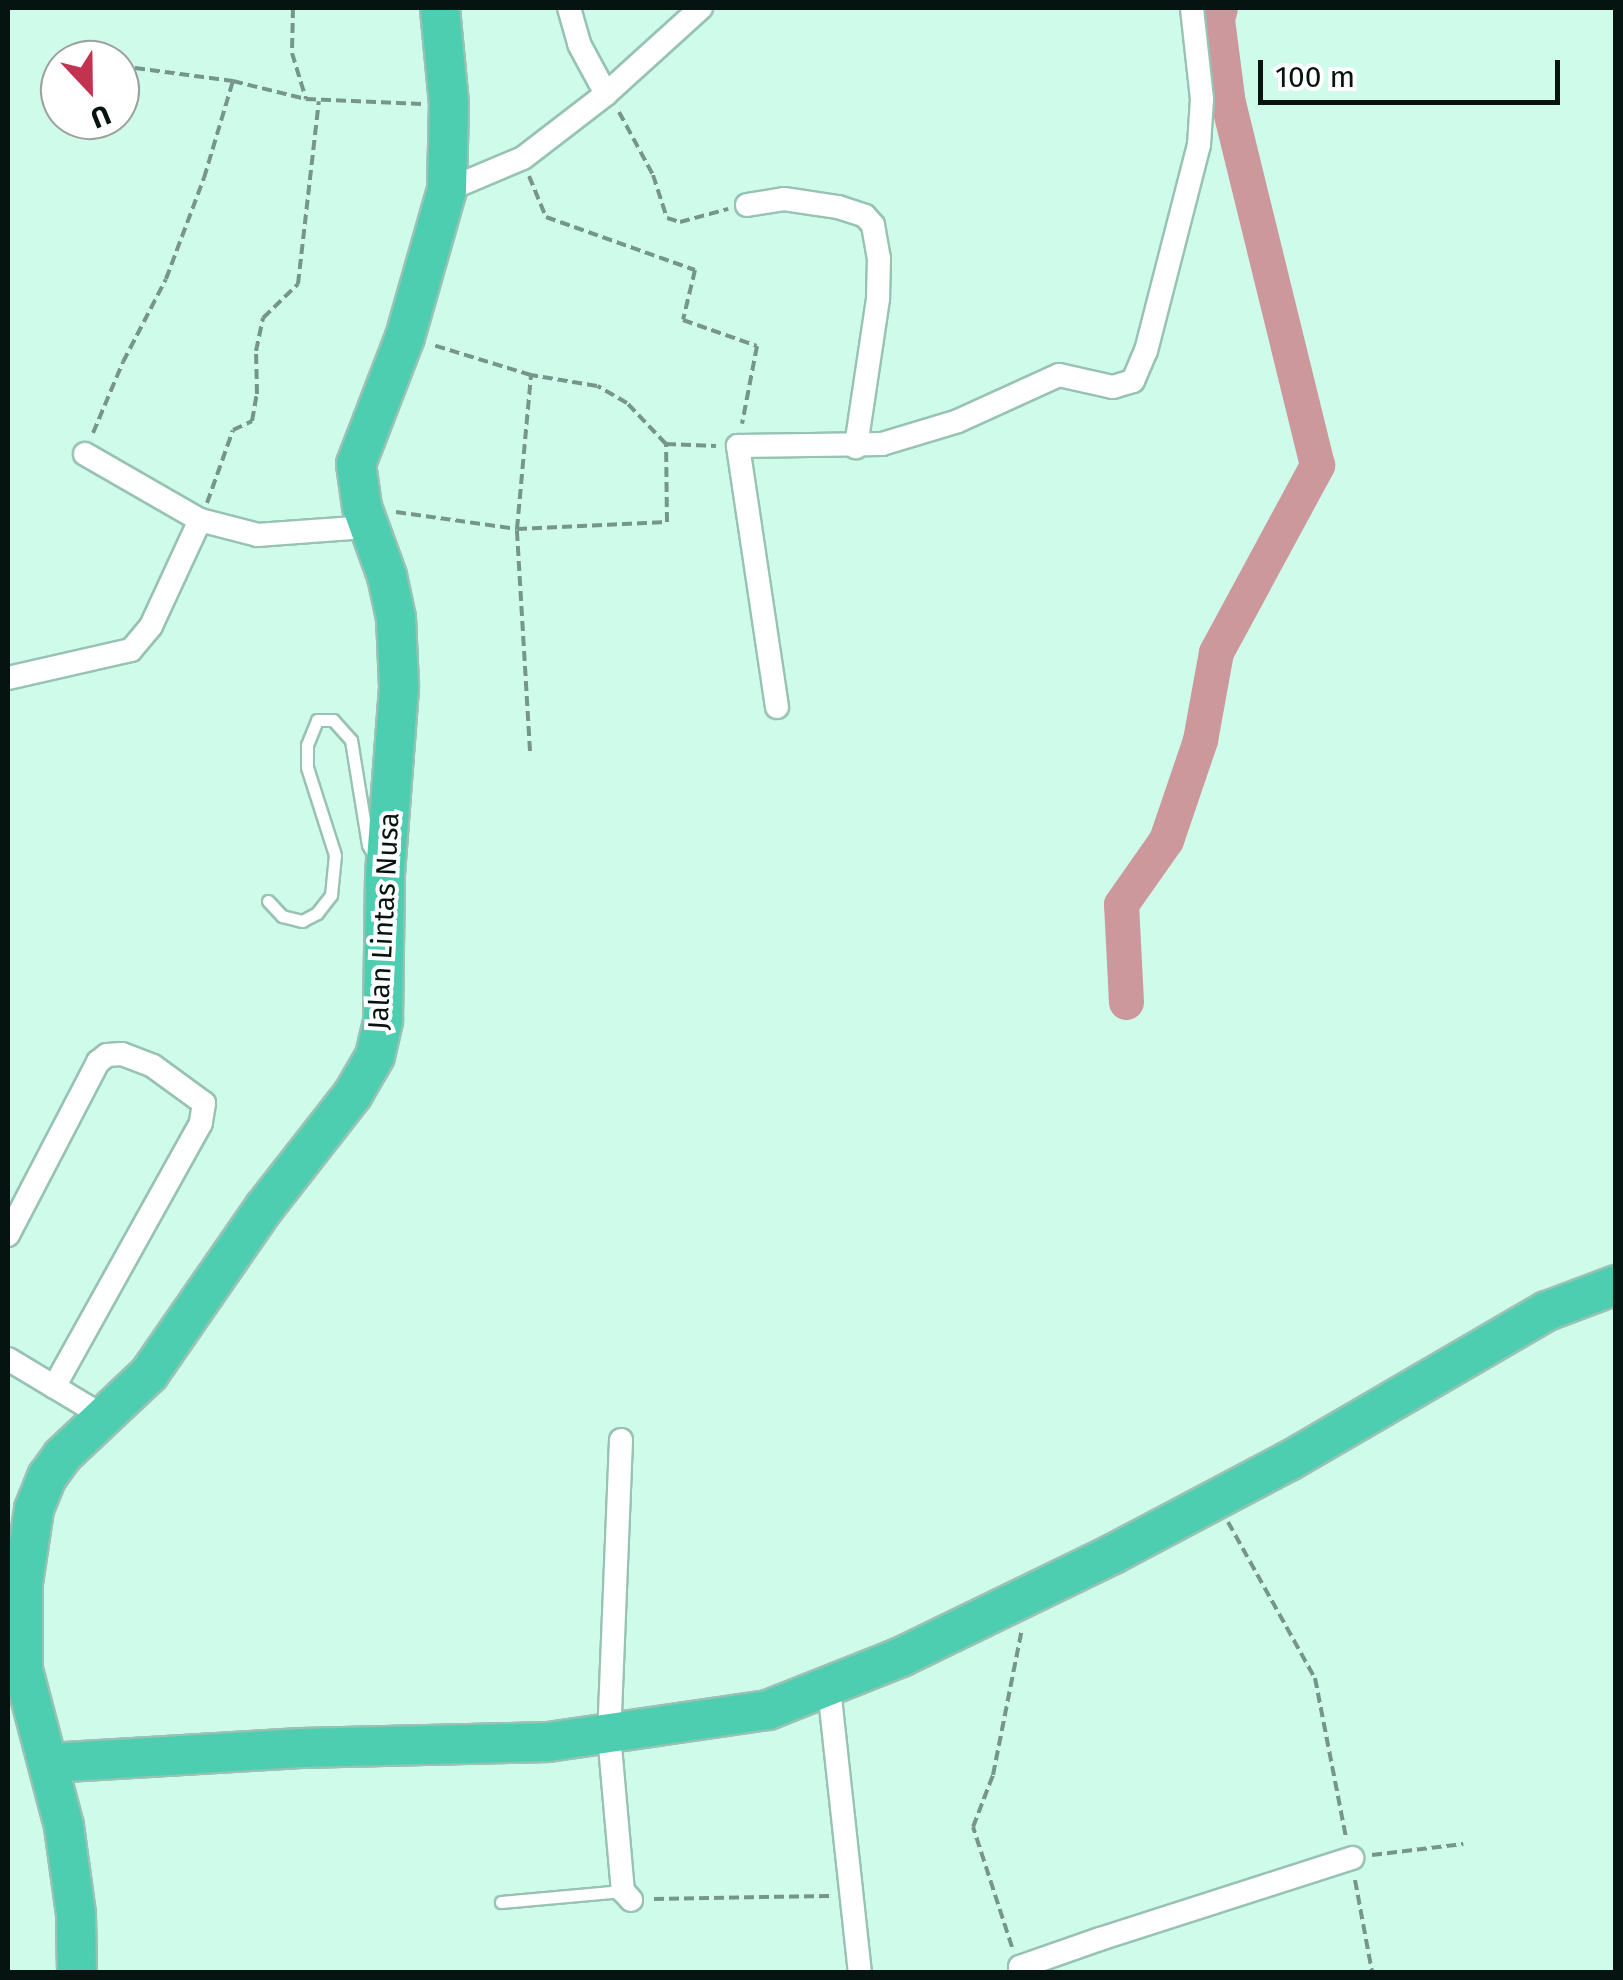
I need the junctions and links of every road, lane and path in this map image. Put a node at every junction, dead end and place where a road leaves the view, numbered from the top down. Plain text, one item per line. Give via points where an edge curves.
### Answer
1 (292, 8) edge
2 (440, 8) edge
3 (569, 8) edge
4 (701, 8) edge
5 (1192, 8) edge
6 (140, 69) edge
7 (233, 81) junction
8 (606, 94) junction
9 (306, 99) junction
10 (318, 100) junction
11 (449, 104) junction
12 (523, 158) junction
13 (447, 190) junction
14 (747, 204) joint
15 (405, 337) junction
16 (531, 375) junction
17 (666, 444) junction
18 (738, 446) junction
19 (856, 448) junction
20 (85, 454) joint
21 (365, 517) junction
22 (200, 520) junction
23 (517, 529) junction
24 (8, 678) edge
25 (777, 707) dead end
26 (530, 751) dead end
27 (385, 874) junction
28 (268, 900) dead end
29 (8, 1235) edge
30 (1616, 1285) edge
31 (8, 1359) edge
32 (54, 1387) junction
33 (103, 1416) junction
34 (621, 1440) dead end
35 (1216, 1501) junction
36 (1029, 1595) junction
37 (828, 1688) junction
38 (610, 1735) junction
39 (49, 1764) junction
40 (1463, 1844) dead end
41 (1352, 1858) junction
42 (627, 1896) junction
43 (849, 1896) junction
44 (501, 1902) dead end
45 (1021, 1970) edge
46 (77, 1972) edge
47 (860, 1972) edge
48 (1372, 1972) edge

1 - 9 path via 292,53
2 - 11 highway, Jalan Lintas Nusa
3 - 8 street via 579,44
4 - 8 street
5 - 19 street via 1202,99 1199,145 1133,381 1113,387 1059,375 924,434
6 - 7 path
7 - 9 path
7 - 20 path via 166,280
8 - 12 street
8 - 14 path via 653,176 667,218 680,222
9 - 10 path
10 - 11 path
10 - 22 path via 298,284 263,318 252,421 233,430
11 - 13 highway, Jalan Lintas Nusa
12 - 13 street
12 - 18 path via 546,217 692,268 683,320 756,344
13 - 15 highway, Jalan Lintas Nusa
14 - 19 street via 784,199 838,207 873,225 878,299
15 - 16 path
15 - 21 highway, Jalan Lintas Nusa via 358,451 355,478
16 - 17 path via 596,386 627,403
16 - 23 path
17 - 18 path
17 - 23 path via 667,522
18 - 19 street
18 - 25 street
20 - 22 street
21 - 22 street via 258,535
21 - 23 path
21 - 27 highway, Jalan Lintas Nusa via 396,618 399,686
22 - 24 street via 152,626 132,650
23 - 26 path
27 - 28 lane via 368,845 351,740 345,728 323,718 312,725 307,756 335,855 331,896 302,921 282,916
27 - 33 highway, Jalan Lintas Nusa via 383,1020 375,1056 150,1374
29 - 32 street via 107,1054 153,1066 204,1103 201,1124
30 - 35 highway via 1546,1311
31 - 32 street
32 - 33 street
33 - 39 highway, Jalan Lintas Nusa via 46,1477 26,1553 23,1670
34 - 38 street
35 - 36 highway
35 - 41 path via 1316,1678
36 - 37 highway
36 - 45 path via 1002,1735 973,1827
37 - 38 highway via 768,1710
37 - 43 street
38 - 39 highway
38 - 42 street
39 - 46 highway, Jalan Lintas Nusa via 76,1914
40 - 41 path
41 - 45 street
41 - 48 path
42 - 43 path
42 - 44 lane
43 - 47 street

